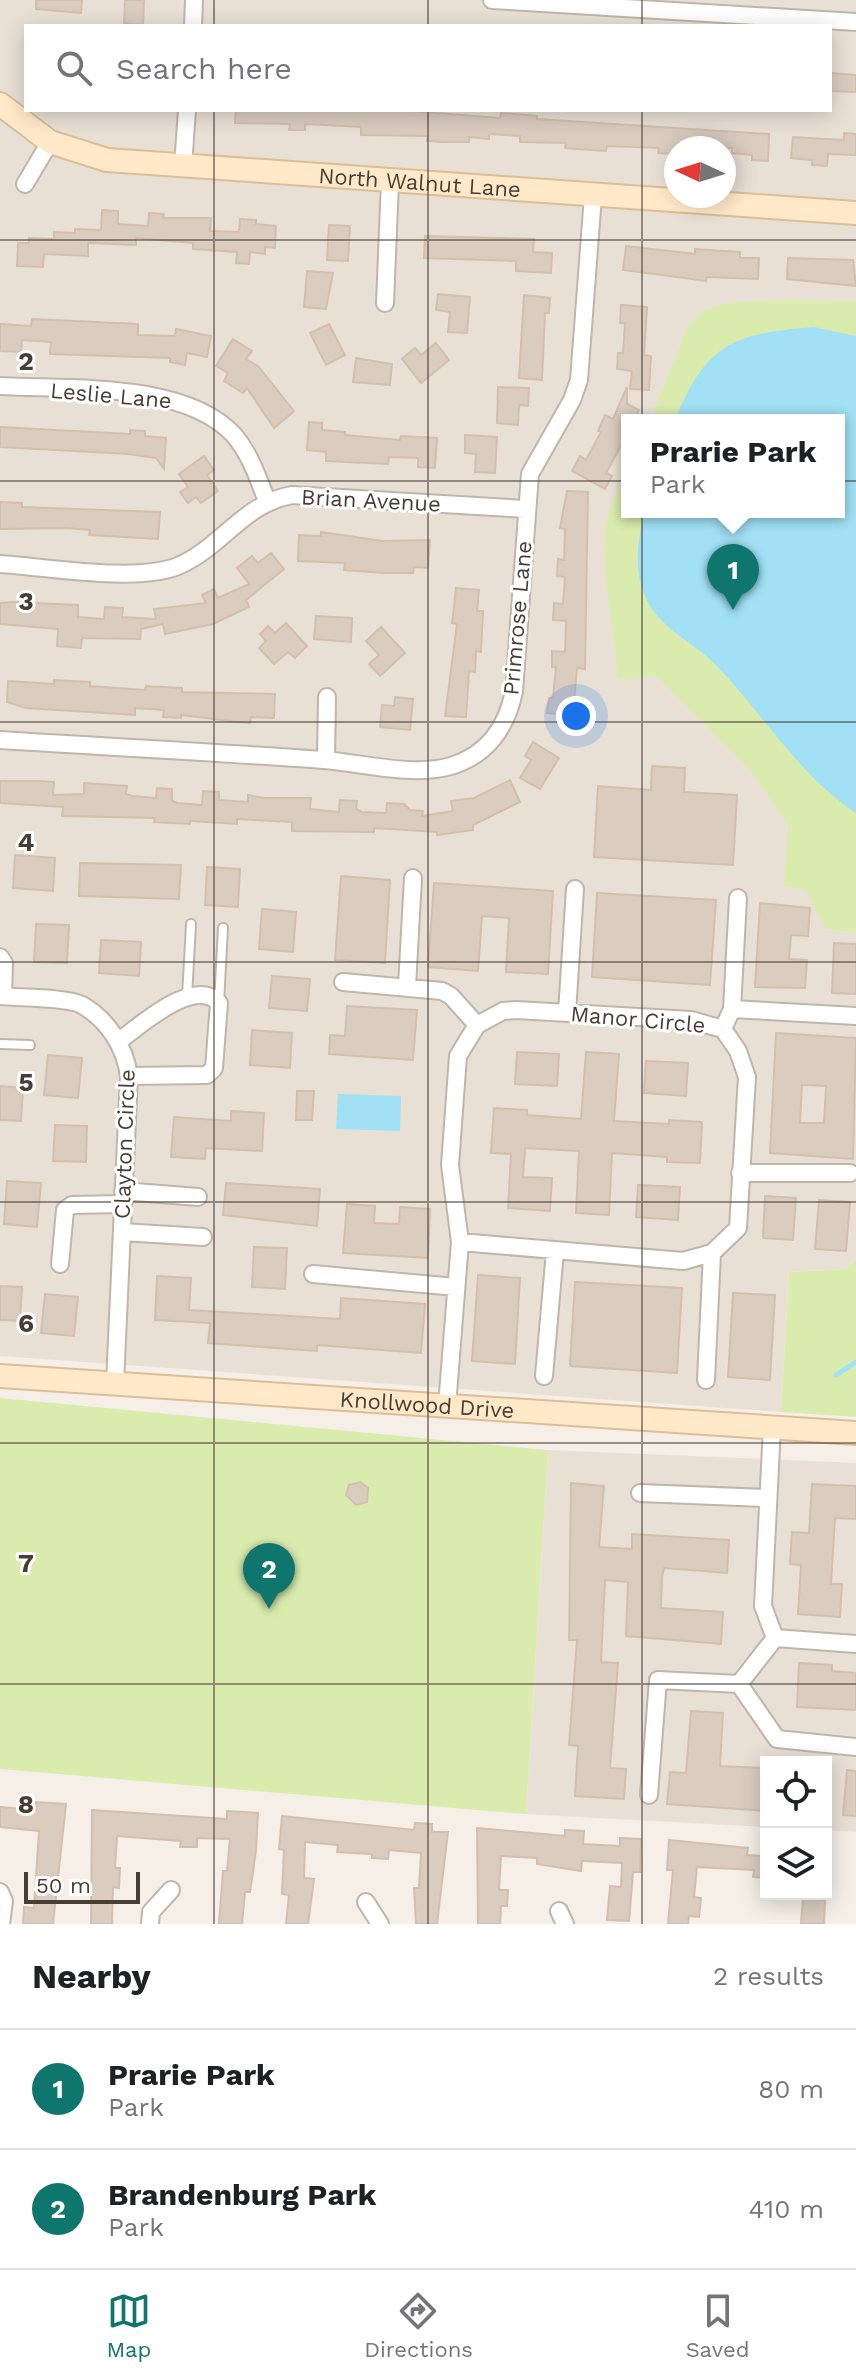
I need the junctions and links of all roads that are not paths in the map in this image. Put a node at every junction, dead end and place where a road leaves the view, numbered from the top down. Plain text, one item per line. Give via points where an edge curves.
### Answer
1 (194, 0) edge
2 (492, 0) edge
3 (856, 22) edge
4 (193, 24) edge
5 (0, 104) edge
6 (187, 112) edge
7 (50, 142) junction
8 (183, 166) junction
9 (390, 181) junction
10 (25, 184) dead end
11 (593, 196) junction
12 (856, 213) edge
13 (385, 303) dead end
14 (0, 386) edge
15 (267, 501) junction
16 (526, 509) junction
17 (0, 564) edge
18 (327, 697) dead end
19 (0, 740) edge
20 (326, 760) junction
21 (413, 878) dead end
22 (575, 889) dead end
23 (738, 898) dead end
24 (191, 924) dead end
25 (223, 928) dead end
26 (0, 957) edge
27 (343, 982) dead end
28 (407, 986) junction
29 (2, 996) edge
30 (187, 997) junction
31 (219, 1003) junction
32 (732, 1009) junction
33 (567, 1013) junction
34 (856, 1016) edge
35 (477, 1025) junction
36 (723, 1029) junction
37 (120, 1040) junction
38 (0, 1044) edge
39 (30, 1045) dead end
40 (129, 1076) junction
41 (740, 1173) junction
42 (850, 1173) dead end
43 (198, 1197) dead end
44 (122, 1198) junction
45 (122, 1232) junction
46 (203, 1237) dead end
47 (460, 1242) junction
48 (555, 1251) junction
49 (712, 1253) junction
50 (60, 1264) dead end
51 (313, 1274) dead end
52 (456, 1287) junction
53 (0, 1376) edge
54 (544, 1376) dead end
55 (706, 1380) dead end
56 (115, 1383) junction
57 (447, 1406) junction
58 (772, 1427) junction
59 (856, 1433) edge
60 (640, 1493) dead end
61 (767, 1498) junction
62 (775, 1638) junction
63 (856, 1644) edge
64 (739, 1684) junction
65 (856, 1747) edge
66 (649, 1795) dead end
67 (171, 1890) dead end
68 (0, 1892) edge
69 (366, 1902) dead end
70 (1, 1924) edge
71 (150, 1924) edge
72 (380, 1924) edge

1 - 4 street
2 - 3 street
5 - 7 street, North Walnut Lane
6 - 8 street
7 - 8 street, North Walnut Lane via 107,160
7 - 10 street
8 - 9 street, North Walnut Lane
9 - 11 street, North Walnut Lane
9 - 13 street
11 - 12 street, North Walnut Lane
11 - 16 street, Primrose Lane via 579,380 532,467
14 - 15 street, Leslie Lane via 153,396 202,409 243,447
15 - 16 street, Brian Avenue via 308,495
15 - 17 street, Brian Avenue via 190,560 165,570
16 - 20 street, Primrose Lane via 514,691 507,716 490,743 462,761 430,769
18 - 20 street
19 - 20 street, Primrose Lane
21 - 28 street
22 - 33 street
23 - 32 street
24 - 30 lane
25 - 31 lane
26 - 29 street
27 - 28 street
28 - 35 street via 451,996
29 - 37 street, Clayton Circle via 80,1004
30 - 31 street via 213,997
30 - 37 street
31 - 40 street via 214,1068 207,1075
32 - 34 street
32 - 36 street
33 - 35 street, Manor Circle via 503,1011
33 - 36 street, Manor Circle via 691,1020
35 - 47 street via 458,1056 455,1088 450,1165
36 - 41 street, Manor Circle via 747,1077
37 - 40 street, Clayton Circle
38 - 39 lane
40 - 44 street, Clayton Circle
41 - 42 street
41 - 49 street, Manor Circle via 738,1228
43 - 44 street
44 - 45 street, Clayton Circle
44 - 50 street via 65,1210
45 - 46 street
45 - 56 street, Clayton Circle
47 - 48 street
47 - 52 street
48 - 49 street via 683,1261
48 - 54 street
49 - 55 street
51 - 52 street
52 - 57 street
53 - 56 street, Knollwood Drive
56 - 57 street, Knollwood Drive
57 - 58 street, Knollwood Drive
58 - 59 street, Knollwood Drive
58 - 61 street
60 - 61 street
61 - 62 street via 763,1606
62 - 63 street
62 - 64 street
64 - 65 street via 777,1739
64 - 66 street via 658,1680
67 - 71 street via 151,1912
68 - 70 street
69 - 72 street

